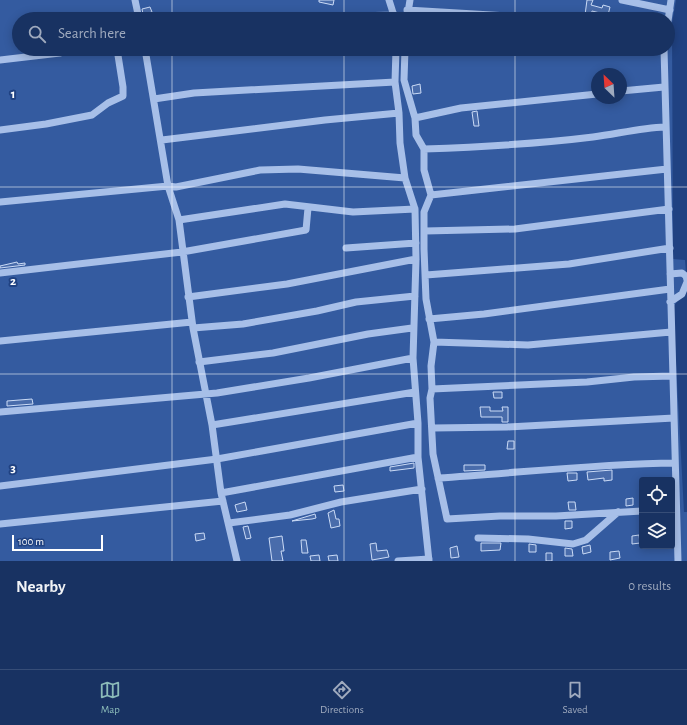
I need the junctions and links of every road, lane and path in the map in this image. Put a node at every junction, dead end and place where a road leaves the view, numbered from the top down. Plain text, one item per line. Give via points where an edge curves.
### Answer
1 (135, 0) edge
2 (390, 0) edge
3 (410, 0) edge
4 (622, 0) edge
5 (671, 0) edge
6 (407, 10) joint
7 (670, 10) joint
8 (138, 12) edge
9 (394, 12) edge
10 (441, 12) edge
11 (34, 56) edge
12 (118, 56) edge
13 (146, 56) edge
14 (396, 56) edge
15 (404, 56) edge
16 (664, 56) edge
17 (0, 60) edge
18 (395, 82) junction
19 (664, 87) junction
20 (627, 90) edge
21 (591, 95) edge
22 (154, 99) junction
23 (399, 113) junction
24 (415, 118) junction
25 (665, 127) junction
26 (0, 130) edge
27 (162, 140) junction
28 (424, 149) junction
29 (667, 169) junction
30 (405, 178) junction
31 (168, 186) junction
32 (431, 195) junction
33 (0, 202) edge
34 (308, 208) junction
35 (414, 209) junction
36 (669, 209) junction
37 (178, 220) junction
38 (425, 231) junction
39 (416, 243) junction
40 (346, 248) dead end
41 (670, 248) junction
42 (182, 252) junction
43 (416, 259) junction
44 (0, 273) edge
45 (670, 274) junction
46 (426, 275) junction
47 (687, 281) edge
48 (670, 289) junction
49 (415, 296) junction
50 (188, 297) junction
51 (670, 302) junction
52 (428, 319) junction
53 (192, 325) junction
54 (412, 328) junction
55 (671, 332) junction
56 (0, 341) edge
57 (434, 342) junction
58 (413, 358) junction
59 (199, 362) junction
60 (672, 376) junction
61 (432, 389) junction
62 (415, 392) junction
63 (206, 393) junction
64 (0, 412) edge
65 (674, 418) junction
66 (418, 423) junction
67 (212, 425) junction
68 (433, 428) junction
69 (418, 457) junction
70 (217, 459) junction
71 (675, 463) junction
72 (675, 477) edge
73 (438, 478) junction
74 (0, 486) edge
75 (422, 489) junction
76 (221, 493) junction
77 (223, 501) junction
78 (675, 504) edge
79 (639, 511) edge
80 (618, 512) junction
81 (229, 523) junction
82 (0, 524) edge
83 (478, 538) dead end
84 (429, 560) edge
85 (237, 561) edge
86 (398, 561) edge
87 (678, 561) edge

1 - 8 street
2 - 9 street
3 - 6 street
4 - 7 street
5 - 7 street
6 - 10 street
11 - 17 street
12 - 26 street via 123,96 92,115
13 - 22 street
14 - 18 street
15 - 24 street via 404,80
16 - 19 street
18 - 22 street via 194,93
18 - 23 street
19 - 20 street
19 - 25 street
21 - 24 street via 461,108
22 - 27 street
23 - 27 street
23 - 30 street
24 - 28 street via 416,135
25 - 28 street via 523,144
25 - 29 street
27 - 31 street
28 - 32 street via 424,170
29 - 32 street
29 - 36 street
30 - 31 street via 298,169 267,170 176,187
30 - 35 street
31 - 33 street
31 - 37 street
32 - 38 street via 424,212
34 - 35 street via 353,212
34 - 37 street via 285,204
34 - 42 street via 306,230
35 - 39 street
36 - 38 street via 515,229
36 - 41 street
37 - 42 street
38 - 46 street
39 - 40 street
39 - 43 street
41 - 45 street
41 - 46 street via 569,264
42 - 44 street
42 - 50 street
43 - 49 street
43 - 50 street via 287,284
45 - 47 street via 682,273
45 - 48 street
46 - 52 street
47 - 51 street via 682,294
48 - 51 street
48 - 52 street
49 - 53 street via 356,302 243,324
49 - 54 street
50 - 53 street
51 - 55 street
52 - 57 street
53 - 56 street
53 - 59 street
54 - 58 street
54 - 59 street via 273,353
55 - 57 street via 528,344
55 - 60 street
57 - 61 street
58 - 62 street
58 - 63 street via 309,378
59 - 63 street
60 - 61 street
60 - 65 street
61 - 68 street via 430,398
62 - 66 street
62 - 67 street
63 - 64 street
63 - 67 street
65 - 68 street via 507,427
65 - 71 street
66 - 69 street
66 - 70 street
67 - 70 street
68 - 73 street via 433,454
69 - 75 street
69 - 76 street
70 - 74 street
70 - 76 street
71 - 72 street
71 - 73 street via 618,464
73 - 80 street via 447,519
75 - 81 street via 341,502 290,515
75 - 84 street
76 - 77 street
77 - 81 street
77 - 82 street
78 - 87 street
79 - 80 street
80 - 83 street via 586,540 573,544 528,539
81 - 85 street
84 - 86 street

